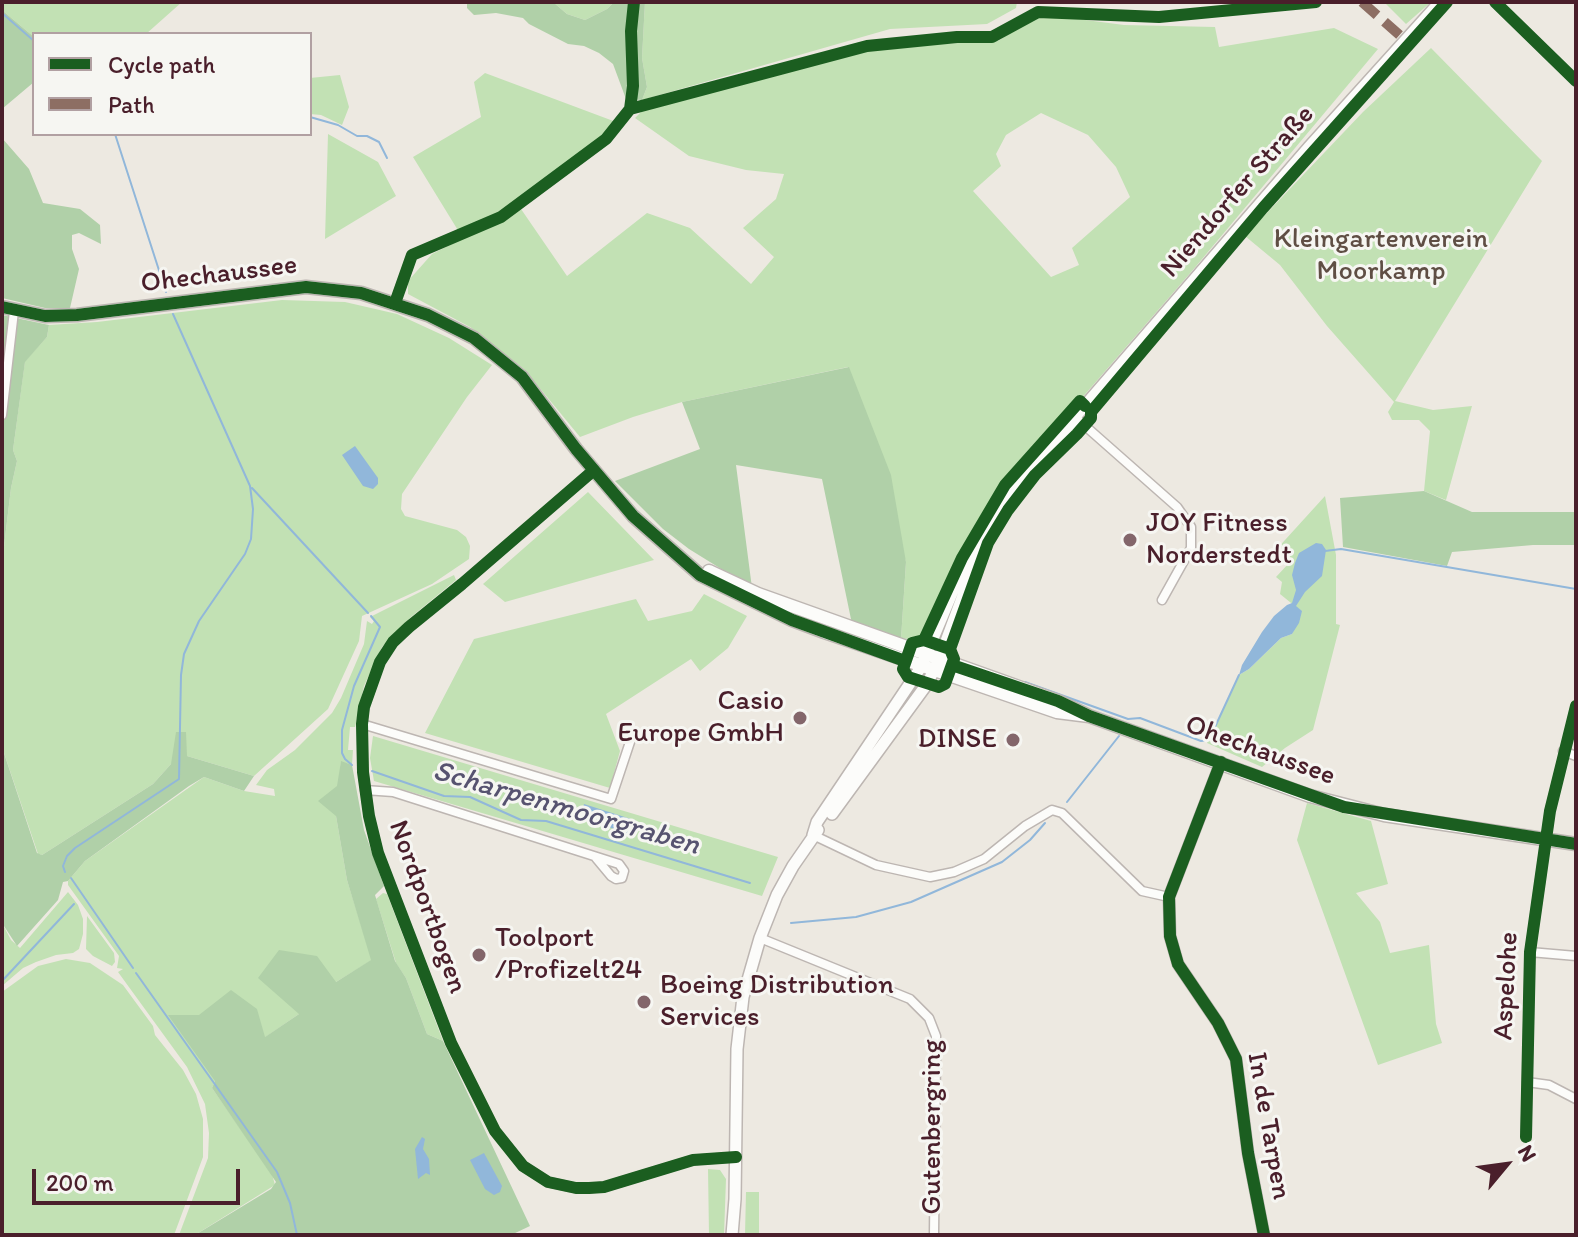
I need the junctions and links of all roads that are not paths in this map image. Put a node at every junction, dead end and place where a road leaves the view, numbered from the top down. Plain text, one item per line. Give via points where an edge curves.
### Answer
1 (1440, 2) edge
2 (1495, 2) edge
3 (1576, 81) edge
4 (630, 109) dead end
5 (395, 303) junction
6 (8, 309) edge
7 (2, 415) edge
8 (1075, 417) junction
9 (594, 470) junction
10 (1162, 600) dead end
11 (930, 663) junction
12 (1576, 706) edge
13 (362, 724) junction
14 (627, 729) dead end
15 (1563, 751) junction
16 (1576, 756) edge
17 (1221, 762) junction
18 (365, 790) junction
19 (813, 835) junction
20 (1546, 839) junction
21 (1576, 844) edge
22 (596, 858) dead end
23 (1169, 897) junction
24 (760, 938) junction
25 (1530, 952) junction
26 (1576, 956) edge
27 (1527, 1082) junction
28 (1576, 1099) edge
29 (1526, 1137) dead end
30 (736, 1157) junction
31 (732, 1235) edge
32 (934, 1235) edge
33 (1264, 1235) edge

1 - 8 main road, Niendorfer Straße
2 - 3 street
4 - 5 street via 606,139 501,217 412,255
5 - 6 main road, Ohechaussee via 306,287 77,315
5 - 9 main road, Ohechaussee via 474,338 522,377
6 - 7 street
8 - 10 street via 1177,507 1191,527 1191,548
8 - 11 main road, Niendorfer Straße via 1067,436 996,523
9 - 11 main road, Ohechaussee via 674,554
9 - 13 street, Nordportbogen via 393,642 371,682
11 - 17 main road, Ohechaussee via 1057,712 1089,716
11 - 19 main road, Niendorfer Straße via 817,822
12 - 15 street, Aspelohe
13 - 14 street via 611,799 630,742
13 - 18 street, Nordportbogen
15 - 16 street
15 - 20 street, Aspelohe
17 - 20 main road, Ohechaussee via 1344,807
17 - 23 street, In de Tarpen
18 - 22 street, Nordportbogen via 393,792
18 - 30 street, Nordportbogen via 378,853 451,1043 495,1131 523,1166 548,1182 589,1188 693,1160
19 - 23 street via 876,865 930,877 984,859 1052,810 1062,813 1142,891
19 - 24 main road, Niendorfer Straße via 785,878
20 - 21 main road, Ohechaussee
20 - 25 street, Aspelohe
23 - 33 street, In de Tarpen via 1170,936 1178,964 1236,1059
24 - 30 main road, Niendorfer Straße via 739,1020
24 - 32 street, Gutenbergring via 910,999 929,1018 936,1036
25 - 26 street
25 - 27 street, Aspelohe
27 - 28 street via 1549,1085
27 - 29 street, Aspelohe
30 - 31 main road, Niendorfer Straße

